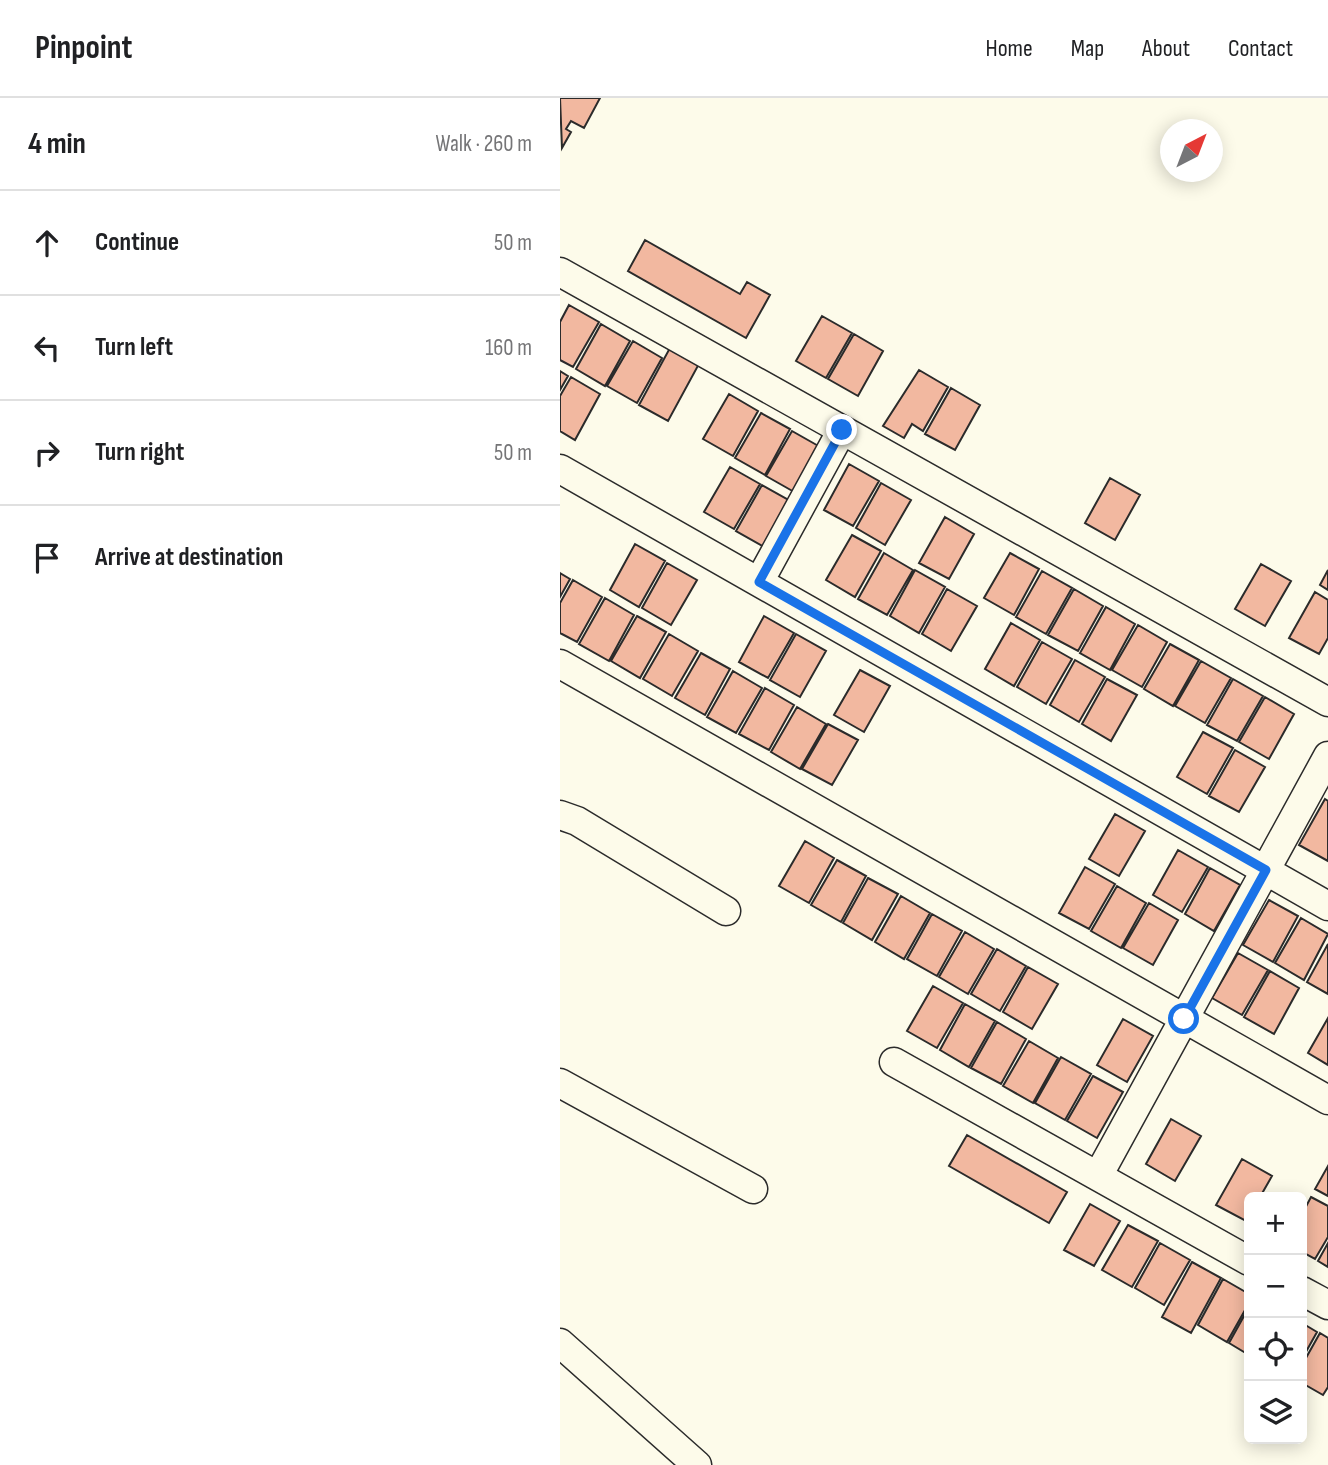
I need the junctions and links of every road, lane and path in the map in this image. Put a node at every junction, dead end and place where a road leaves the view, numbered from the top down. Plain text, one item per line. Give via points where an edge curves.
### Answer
1 (560, 272) edge
2 (842, 430) junction
3 (560, 469) edge
4 (759, 582) junction
5 (560, 664) edge
6 (1328, 702) edge
7 (1328, 756) edge
8 (560, 815) edge
9 (1266, 870) junction
10 (1328, 906) edge
11 (726, 911) dead end
12 (1184, 1019) junction
13 (894, 1062) dead end
14 (560, 1083) edge
15 (1328, 1100) edge
16 (1098, 1176) junction
17 (753, 1189) dead end
18 (1244, 1258) edge
19 (1307, 1294) edge
20 (1328, 1305) edge
21 (560, 1343) edge
22 (697, 1465) edge

1 - 2 street
2 - 4 street
2 - 6 street
3 - 4 street
4 - 9 street
5 - 12 street
7 - 9 street
8 - 11 street
9 - 10 street
9 - 12 street
12 - 15 street
12 - 16 street
13 - 16 street
14 - 17 street
16 - 18 street
19 - 20 street
21 - 22 street

